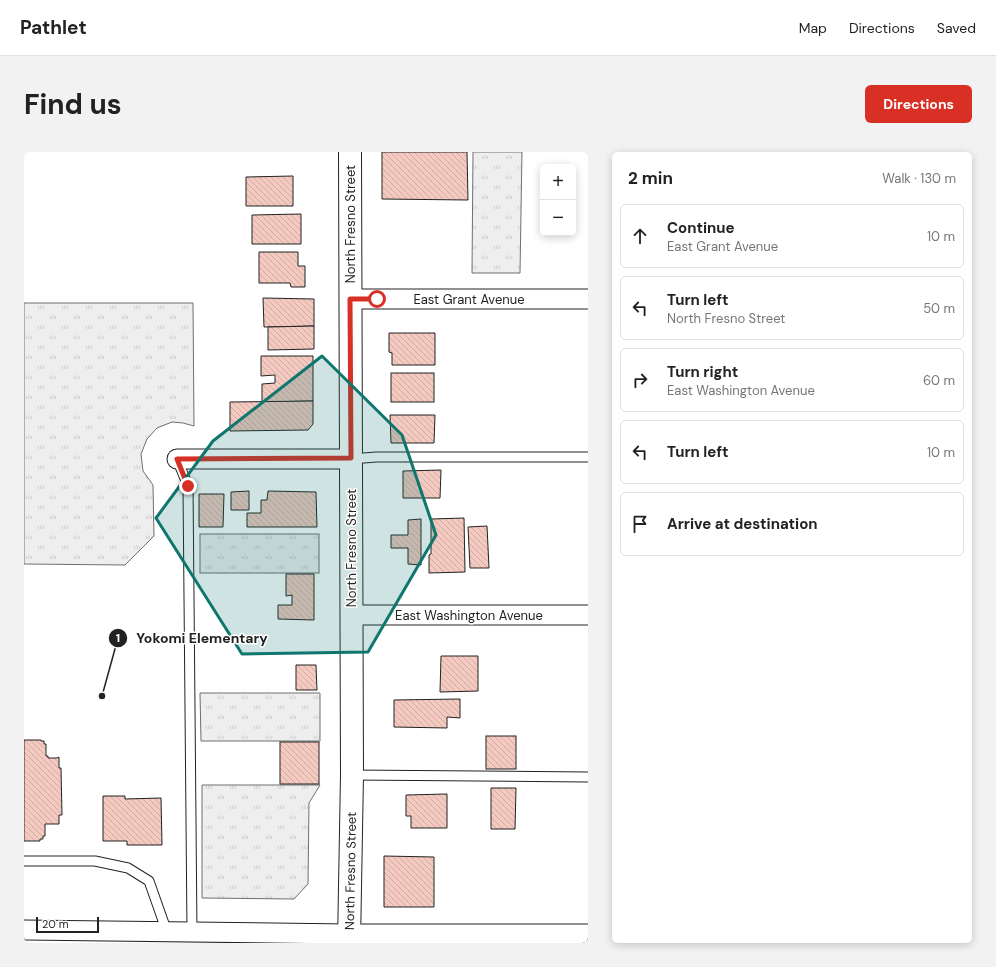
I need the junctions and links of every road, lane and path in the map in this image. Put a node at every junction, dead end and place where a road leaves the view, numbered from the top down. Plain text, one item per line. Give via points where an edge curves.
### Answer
1 (350, 152) edge
2 (350, 299) junction
3 (588, 299) edge
4 (588, 457) edge
5 (351, 458) junction
6 (177, 459) joint
7 (351, 615) junction
8 (588, 615) edge
9 (352, 775) junction
10 (588, 776) edge
11 (24, 861) edge
12 (167, 932) junction
13 (192, 932) junction
14 (588, 934) edge
15 (29, 935) edge
16 (349, 938) edge
17 (427, 938) edge
18 (506, 938) edge

1 - 2 main road, North Fresno Street
2 - 3 street, East Grant Avenue
2 - 5 main road, North Fresno Street
4 - 5 lane
5 - 6 street
5 - 7 main road, North Fresno Street
6 - 13 lane via 188,486
7 - 8 street, East Washington Avenue
7 - 9 main road, North Fresno Street
9 - 10 lane
9 - 16 main road, North Fresno Street
11 - 12 lane via 95,861 128,868 149,881
12 - 13 street
12 - 15 street
13 - 16 street
14 - 18 street
16 - 17 street
17 - 18 street

